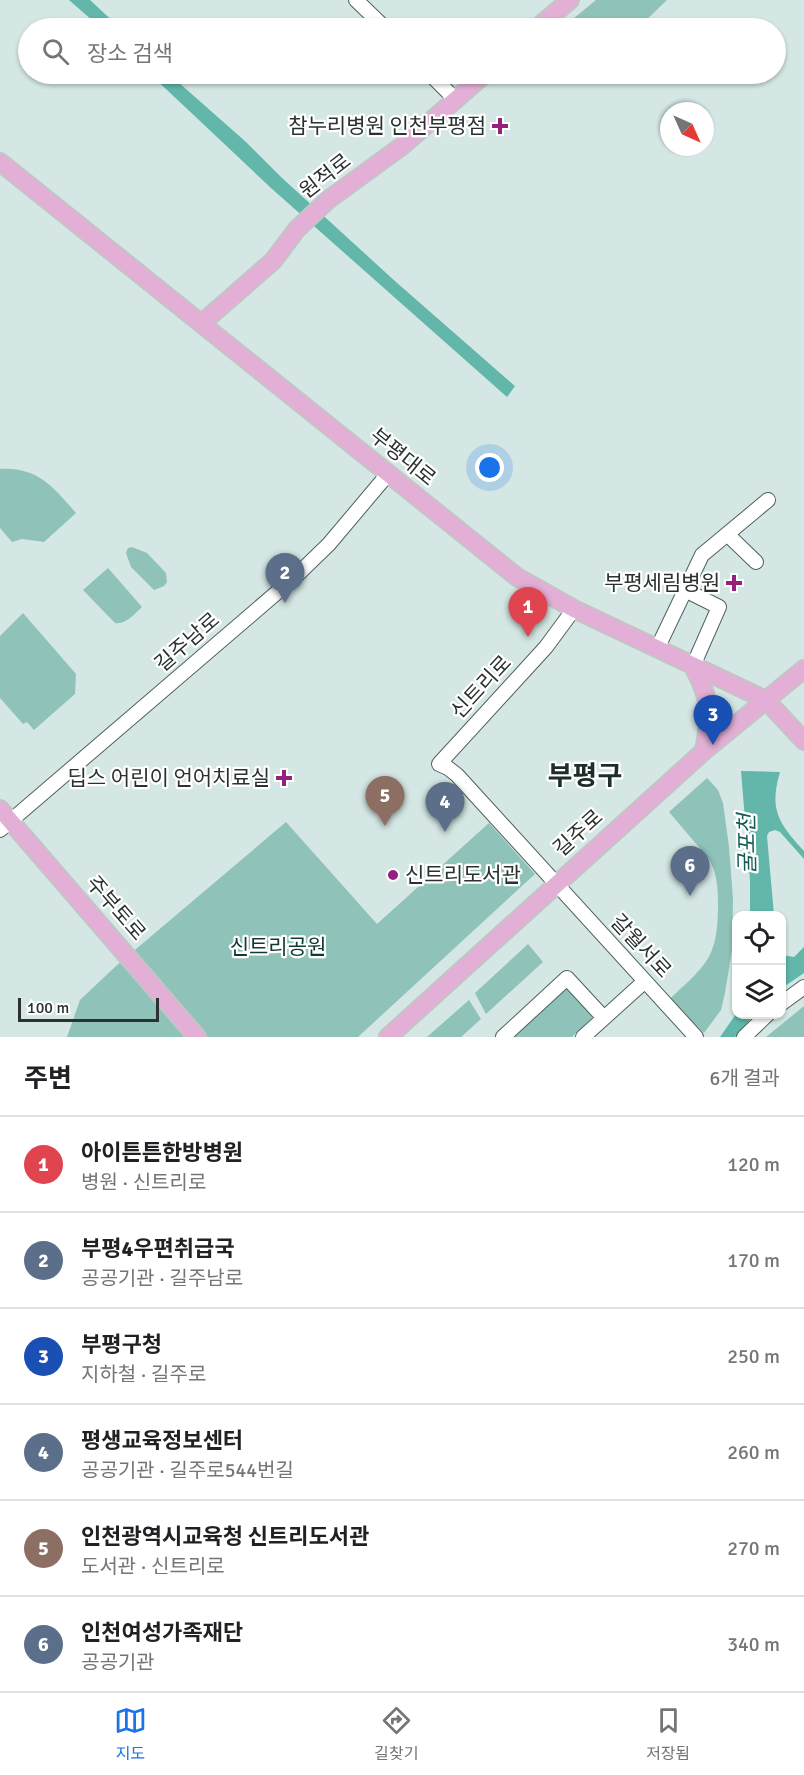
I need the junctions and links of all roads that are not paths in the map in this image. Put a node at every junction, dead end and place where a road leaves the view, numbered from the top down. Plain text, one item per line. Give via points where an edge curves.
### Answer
1 (356, 0) edge
2 (570, 0) edge
3 (375, 18) edge
4 (549, 18) edge
5 (440, 84) edge
6 (473, 84) edge
7 (455, 99) junction
8 (0, 162) edge
9 (202, 323) junction
10 (388, 474) junction
11 (768, 500) dead end
12 (727, 534) junction
13 (756, 562) dead end
14 (685, 590) junction
15 (574, 609) junction
16 (657, 649) junction
17 (693, 666) junction
18 (804, 669) edge
19 (766, 700) junction
20 (804, 741) edge
21 (704, 751) junction
22 (439, 764) joint
23 (4, 820) edge
24 (555, 884) junction
25 (645, 981) junction
26 (804, 987) edge
27 (786, 1000) edge
28 (604, 1018) junction
29 (763, 1019) edge
30 (695, 1035) edge
31 (197, 1037) edge
32 (388, 1037) edge
33 (502, 1037) edge
34 (583, 1037) edge
35 (744, 1037) edge

1 - 3 street
2 - 4 main road
5 - 7 street
6 - 7 main road, 원적로
7 - 9 main road, 원적로 via 402,146 328,200 297,229 273,261
8 - 9 main road, 부평대로
9 - 10 main road, 부평대로
10 - 15 main road, 부평대로 via 504,567
10 - 23 street, 길주남로 via 295,576
11 - 12 street
12 - 13 street
12 - 14 street via 702,555
14 - 16 street
14 - 17 street via 719,607
15 - 16 main road, 부평대로
15 - 22 street, 신트리로 via 546,647
16 - 17 main road, 부평대로
17 - 19 main road, 부평대로
17 - 21 main road via 708,703
18 - 19 main road, 길주로
19 - 20 main road, 부평대로
19 - 21 main road, 길주로
21 - 24 main road, 길주로
22 - 24 street, 갈월서로 via 457,776
23 - 31 main road, 주부토로
24 - 25 street, 갈월서로
24 - 32 main road, 길주로
25 - 28 street
25 - 30 street, 갈월서로
26 - 27 street
28 - 33 street via 567,978
28 - 34 street
29 - 35 street

